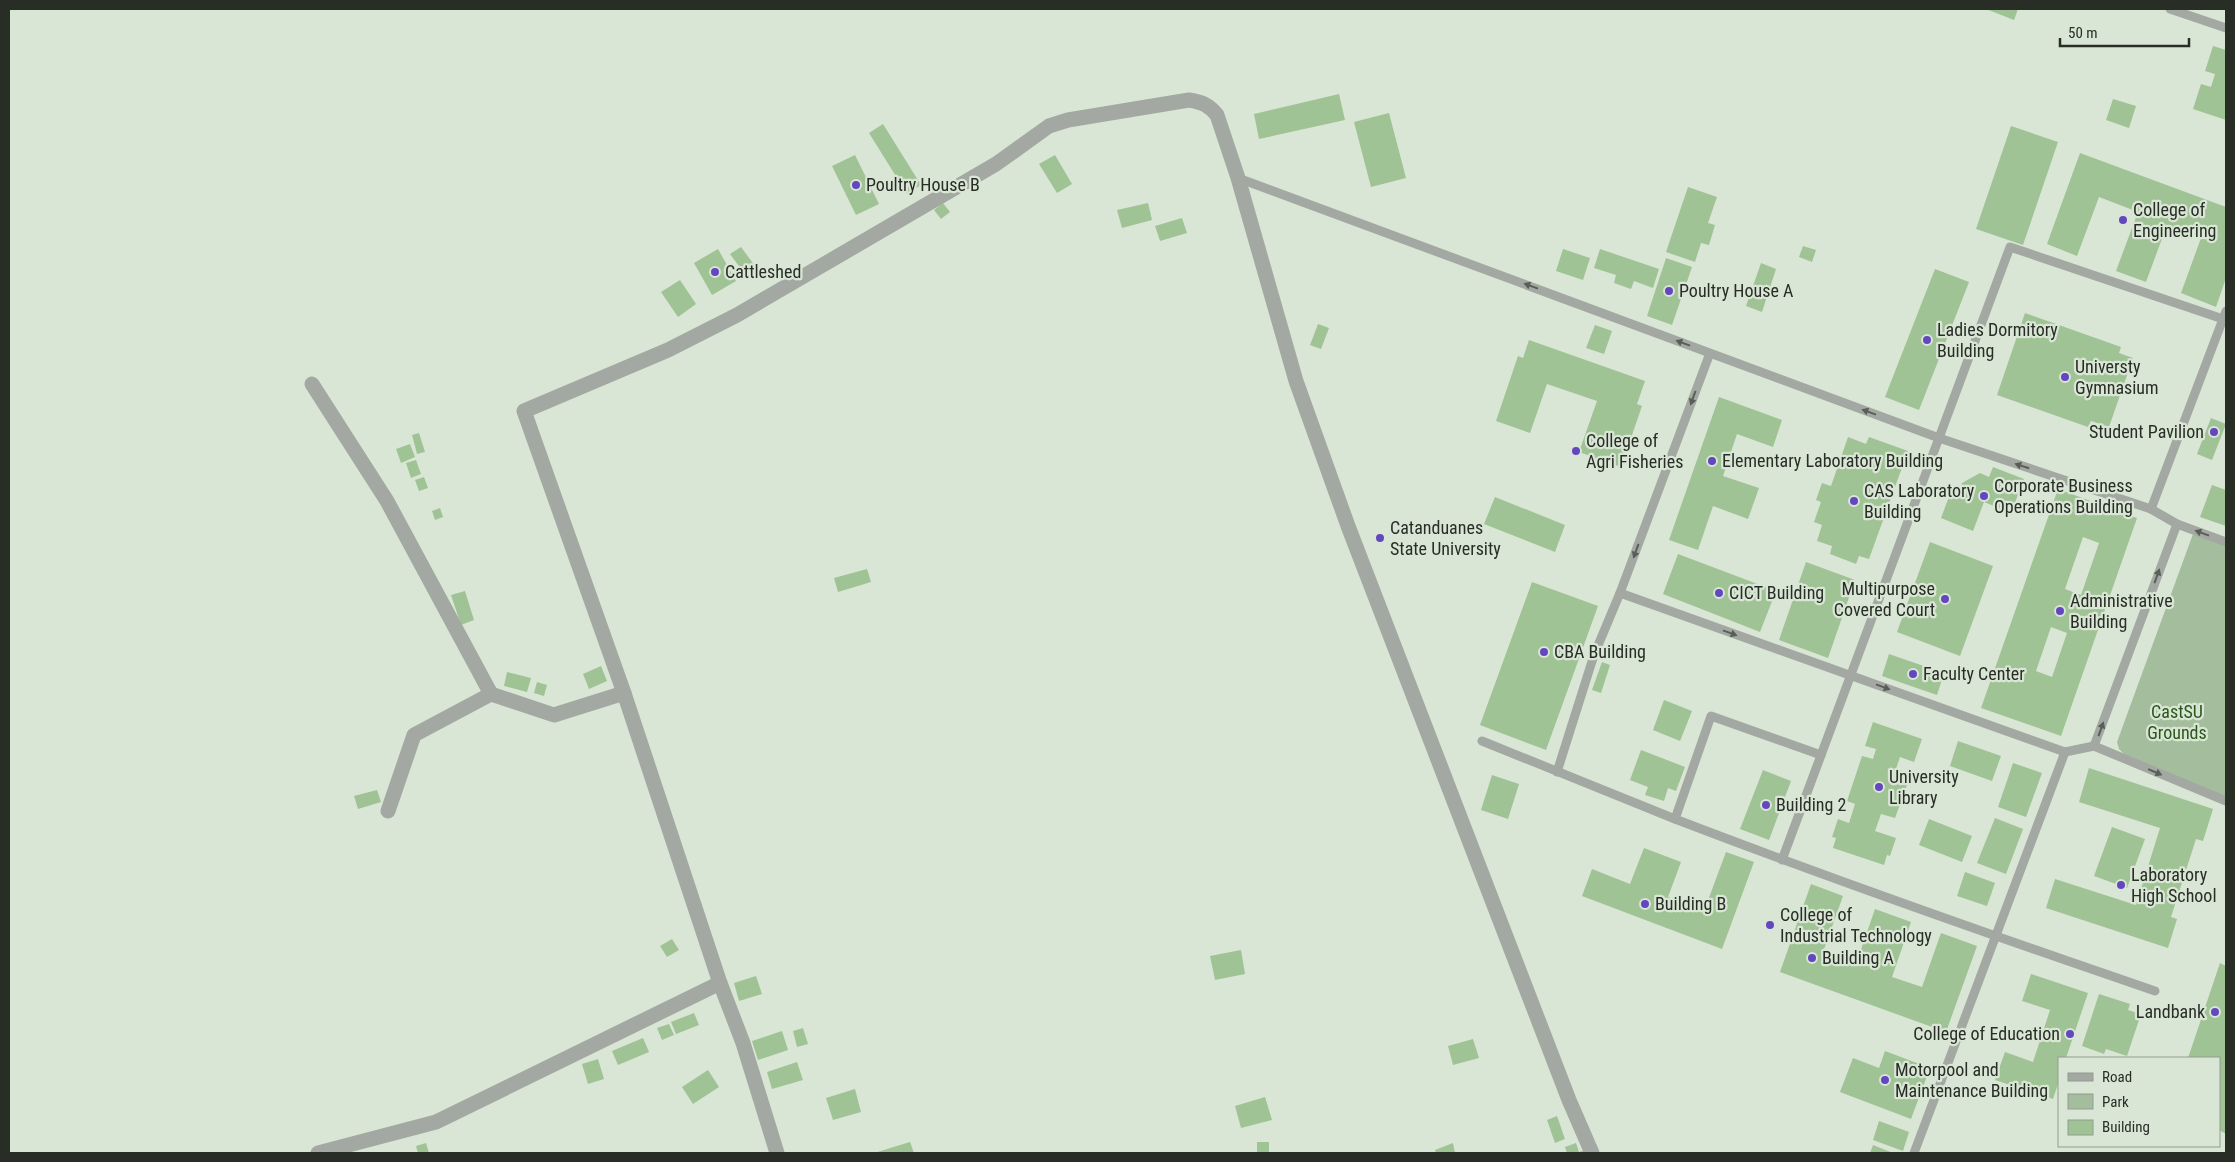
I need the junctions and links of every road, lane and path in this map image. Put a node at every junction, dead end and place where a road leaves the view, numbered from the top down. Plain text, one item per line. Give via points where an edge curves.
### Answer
1 (2170, 9) edge
2 (2226, 28) edge
3 (1238, 178) junction
4 (2225, 315) edge
5 (1710, 353) junction
6 (312, 384) dead end
7 (1939, 438) junction
8 (2151, 509) junction
9 (2177, 524) junction
10 (2226, 542) edge
11 (1620, 593) junction
12 (1850, 676) junction
13 (624, 693) junction
14 (491, 694) junction
15 (1482, 741) dead end
16 (2094, 746) junction
17 (2065, 752) junction
18 (1821, 755) junction
19 (1558, 772) junction
20 (2226, 801) edge
21 (388, 812) dead end
22 (1675, 819) junction
23 (1782, 860) junction
24 (1996, 937) junction
25 (720, 983) junction
26 (2156, 990) dead end
27 (318, 1153) edge
28 (777, 1153) edge
29 (1592, 1153) edge
30 (1914, 1153) edge

1 - 2 lane
5 -> 3 lane
3 - 13 street via 1216,116 1211,107 1198,101 1169,103 1049,126 996,164 737,315 668,350 524,411
3 - 29 street via 1296,381 1342,508
4 - 7 lane via 2010,247
4 - 8 lane
7 -> 5 lane
5 -> 11 lane
6 - 14 street via 387,500
8 -> 7 lane
7 - 12 lane
8 - 9 lane
10 -> 9 lane
16 -> 9 lane
11 -> 12 lane
11 - 19 lane via 1594,655
12 -> 17 lane
12 - 18 lane
13 - 14 street via 554,715
13 - 25 street
14 - 21 street via 414,735
15 - 19 lane
16 - 17 lane
16 -> 20 lane
17 - 24 lane
18 - 22 lane via 1711,716
18 - 23 lane
19 - 22 lane
22 - 23 lane
23 - 24 lane
24 - 26 lane
24 - 30 lane
25 - 27 street via 436,1122
25 - 28 street via 743,1043

